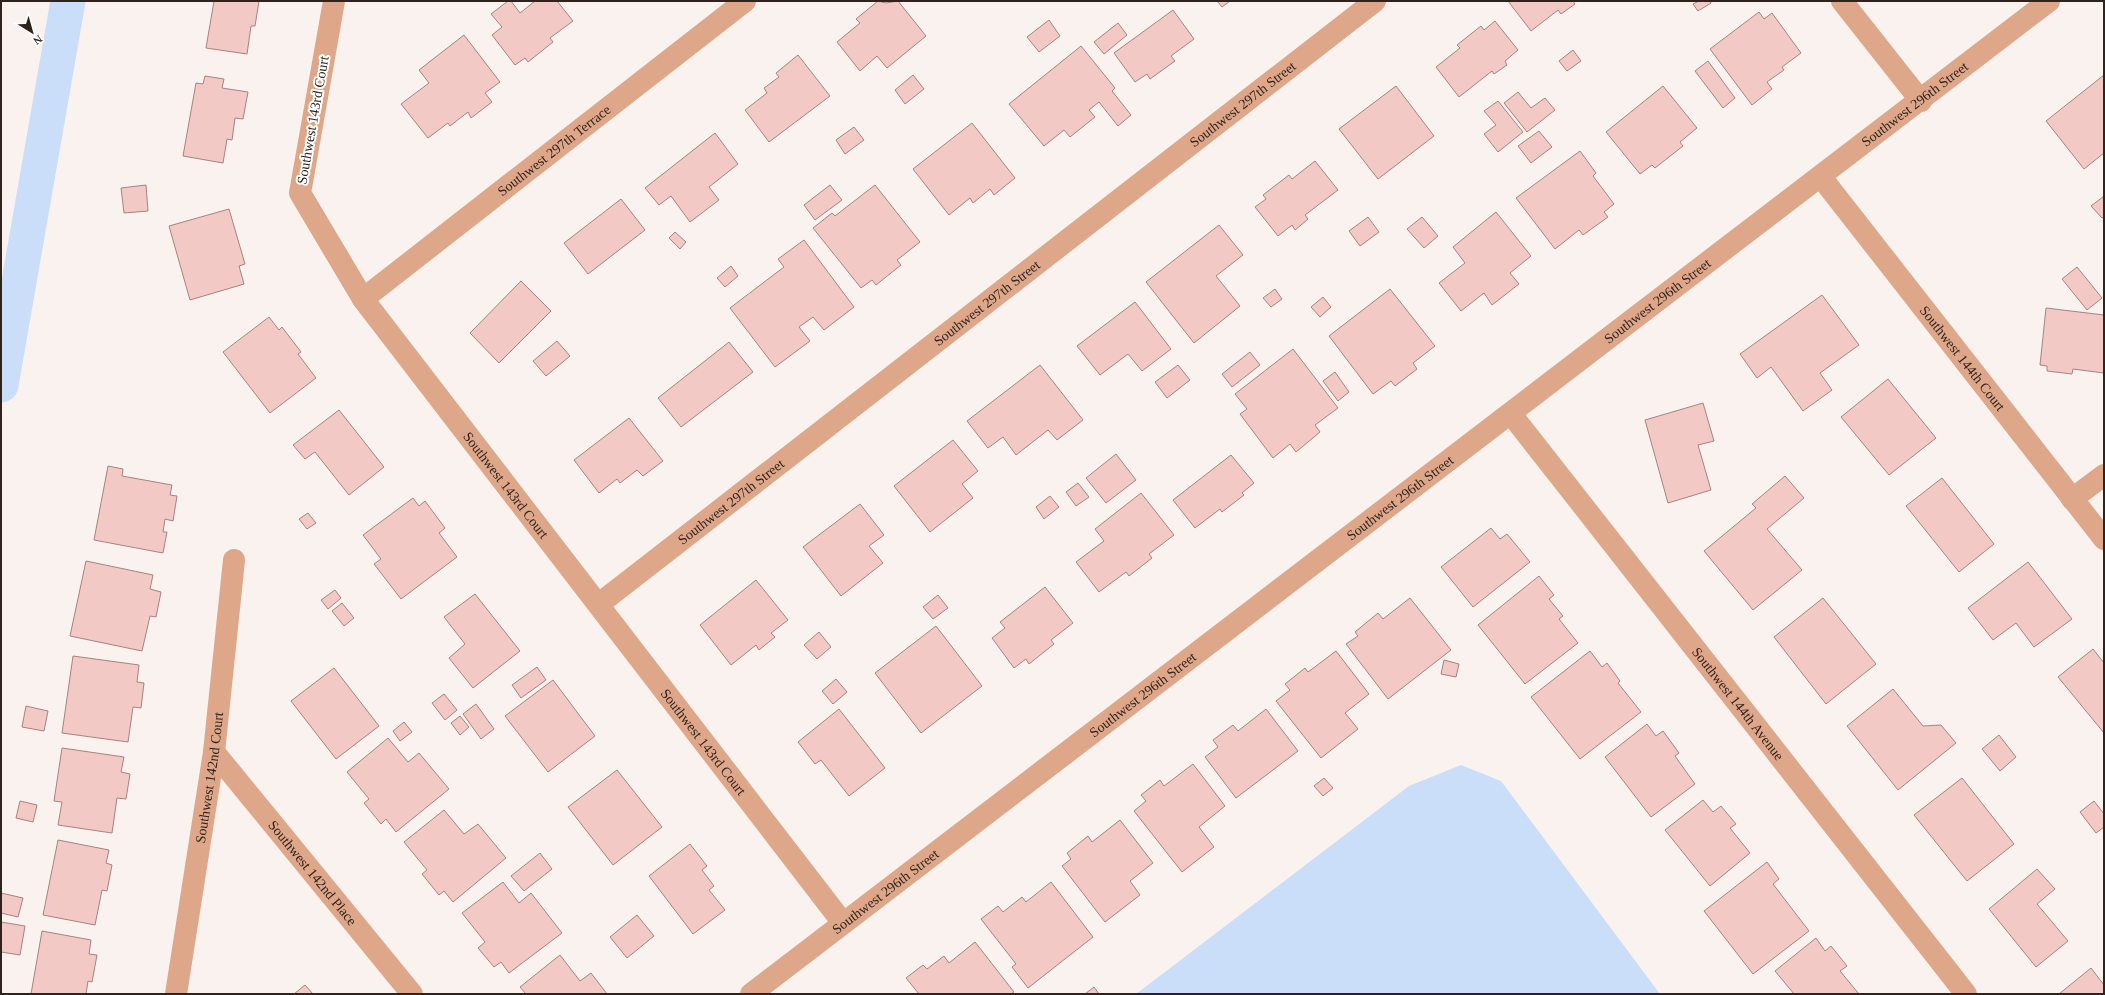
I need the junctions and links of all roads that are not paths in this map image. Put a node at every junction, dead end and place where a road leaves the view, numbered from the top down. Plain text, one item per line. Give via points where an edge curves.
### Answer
1 (334, 1) edge
2 (745, 1) edge
3 (1376, 1) edge
4 (1842, 1) edge
5 (2049, 1) edge
6 (1920, 101) junction
7 (1821, 177) junction
8 (363, 299) junction
9 (1511, 414) junction
10 (2104, 474) edge
11 (2072, 499) junction
12 (2104, 539) edge
13 (234, 560) dead end
14 (599, 604) junction
15 (214, 752) junction
16 (843, 923) junction
17 (176, 994) edge
18 (412, 994) edge
19 (751, 994) edge
20 (1966, 994) edge

1 - 8 street, Southwest 143rd Court via 300,193
2 - 8 street, Southwest 297th Terrace
3 - 14 street, Southwest 297th Street
4 - 6 street
5 - 6 street, Southwest 296th Street
6 - 7 street, Southwest 296th Street
7 - 9 street, Southwest 296th Street
7 - 11 street, Southwest 144th Court
8 - 14 street, Southwest 143rd Court
9 - 16 street, Southwest 296th Street
9 - 20 street, Southwest 144th Avenue
10 - 11 street
11 - 12 street, Southwest 144th Court
13 - 15 street, Southwest 142nd Court
14 - 16 street, Southwest 143rd Court
15 - 17 street, Southwest 142nd Court
15 - 18 street, Southwest 142nd Place
16 - 19 street, Southwest 296th Street

